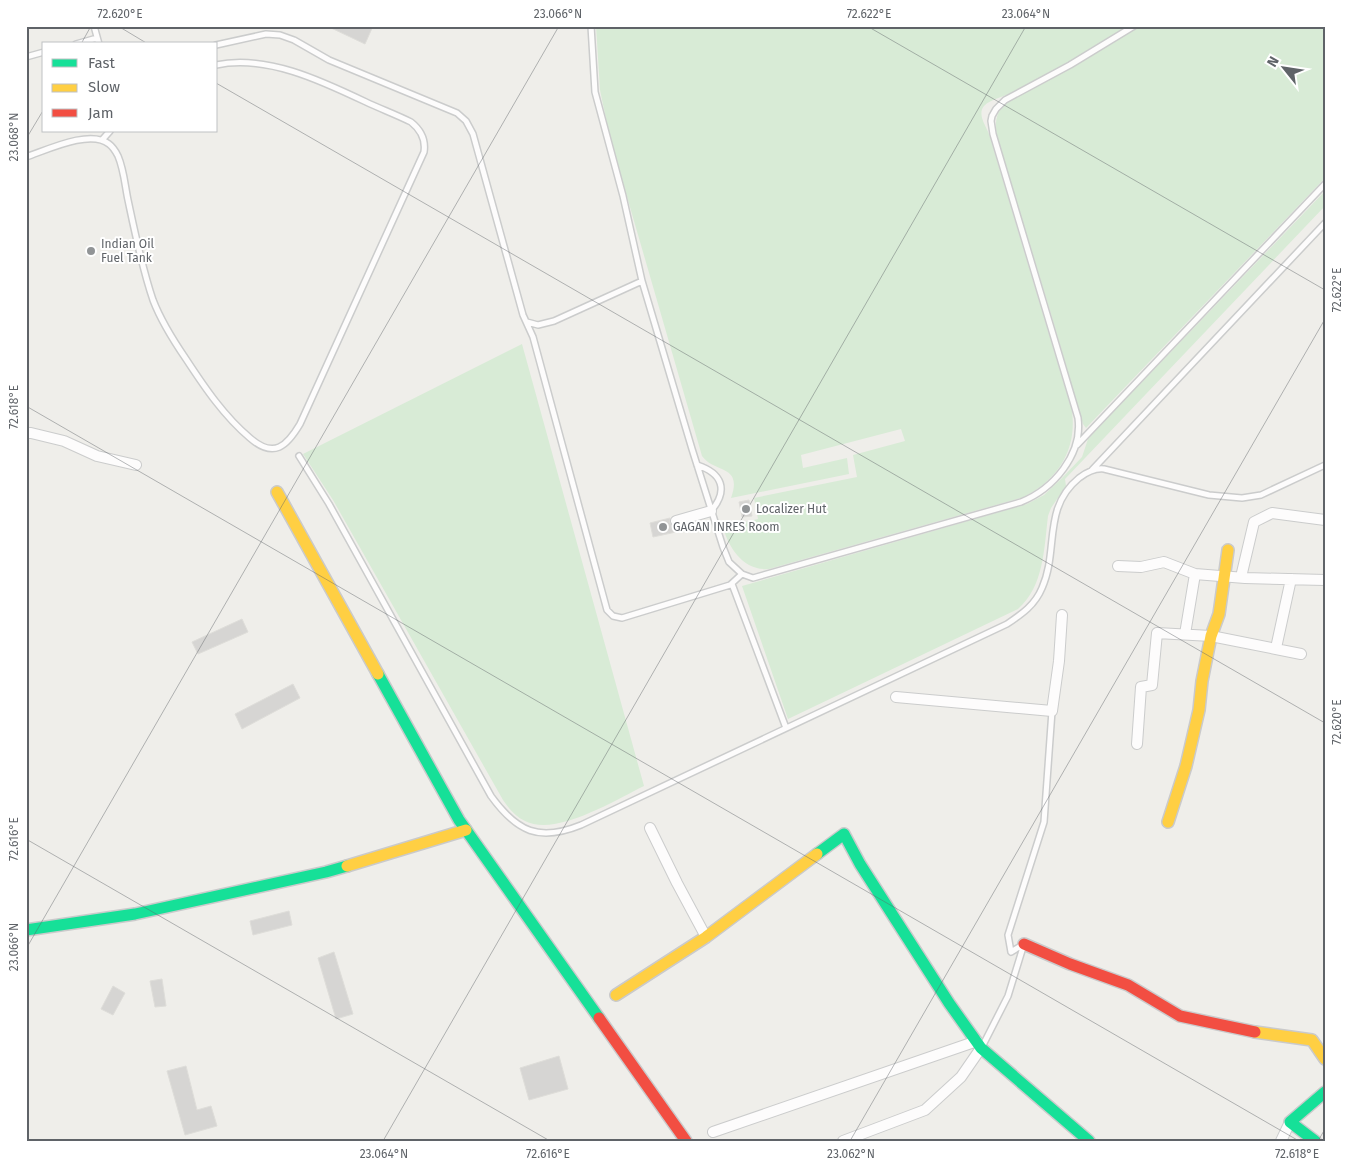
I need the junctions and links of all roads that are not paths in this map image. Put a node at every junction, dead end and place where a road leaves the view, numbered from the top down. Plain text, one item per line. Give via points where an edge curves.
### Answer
1 (94, 26) edge
2 (591, 26) edge
3 (1134, 26) edge
4 (98, 41) edge
5 (218, 45) edge
6 (42, 53) edge
7 (26, 57) edge
8 (218, 65) edge
9 (109, 132) edge
10 (102, 140) junction
11 (26, 157) edge
12 (1325, 184) edge
13 (1325, 223) edge
14 (642, 281) junction
15 (525, 320) junction
16 (26, 434) edge
17 (1075, 446) junction
18 (299, 456) dead end
19 (136, 465) dead end
20 (697, 465) junction
21 (1325, 465) edge
22 (1091, 470) junction
23 (277, 492) dead end
24 (711, 511) junction
25 (1325, 520) edge
26 (676, 521) dead end
27 (1228, 550) dead end
28 (1118, 566) dead end
29 (742, 574) junction
30 (1195, 574) junction
31 (1225, 576) junction
32 (1241, 577) junction
33 (1291, 579) junction
34 (1325, 580) edge
35 (732, 584) junction
36 (1062, 615) dead end
37 (1184, 634) junction
38 (1212, 636) junction
39 (1276, 648) junction
40 (1301, 654) dead end
41 (896, 697) dead end
42 (1052, 711) junction
43 (786, 728) junction
44 (1137, 744) dead end
45 (1168, 822) dead end
46 (650, 828) dead end
47 (466, 830) junction
48 (26, 930) edge
49 (706, 937) junction
50 (1024, 944) junction
51 (616, 995) dead end
52 (979, 1044) junction
53 (1325, 1059) edge
54 (1325, 1092) edge
55 (1325, 1103) edge
56 (1292, 1127) edge
57 (713, 1132) dead end
58 (1325, 1140) edge
59 (686, 1141) edge
60 (843, 1141) edge
61 (1089, 1141) edge
62 (1315, 1141) edge

1 - 4 lane
2 - 14 lane via 596,92
3 - 17 lane via 1078,61 1004,100 991,121 1076,411 1079,429
5 - 15 lane via 266,34 288,37 329,60 461,116 473,134
6 - 7 lane
8 - 10 lane via 255,64 286,68 305,75 411,122 420,130 424,141 424,152 300,424 285,444 265,448 236,425 204,386 172,337 151,294 119,158 114,149
9 - 10 lane
10 - 11 lane via 90,138 65,143
12 - 17 lane
13 - 22 lane
14 - 15 lane via 554,321 536,325
14 - 20 lane
15 - 35 lane via 554,410 608,612 617,618 631,617
16 - 19 street via 64,441 97,456
17 - 29 lane via 1068,462 1053,481 1026,500 753,578
18 - 43 lane via 330,504 491,796 517,825 541,834 566,831
20 - 24 lane
20 - 24 lane via 711,471 721,482 720,497
21 - 22 lane via 1271,491 1242,498 1209,495 1104,470
22 - 43 lane via 1075,481 1060,501 1045,580 1038,596 1023,613 1007,624
23 - 47 street
24 - 26 street
24 - 29 lane via 729,562
25 - 32 street via 1272,513 1254,522
27 - 31 street
28 - 30 street via 1141,568 1164,562
29 - 35 lane
30 - 31 street
30 - 37 street
31 - 32 street
31 - 38 street
32 - 33 street
33 - 34 street
33 - 39 street
35 - 43 lane
36 - 42 street
37 - 38 street
37 - 44 street via 1157,633 1152,685 1141,687
38 - 39 street
38 - 45 street via 1186,766
39 - 40 street
41 - 42 street
42 - 50 lane via 1044,822 1008,935 1011,952
46 - 49 street
47 - 48 street via 326,872 135,914
47 - 59 street
49 - 51 street
49 - 52 street via 844,834 949,1003
50 - 52 lane via 1008,996
50 - 53 street via 1128,985 1180,1016 1267,1035 1312,1040
52 - 57 street
52 - 60 street via 961,1077 924,1110
52 - 61 street
54 - 56 street
55 - 56 street
56 - 58 street
56 - 62 street

